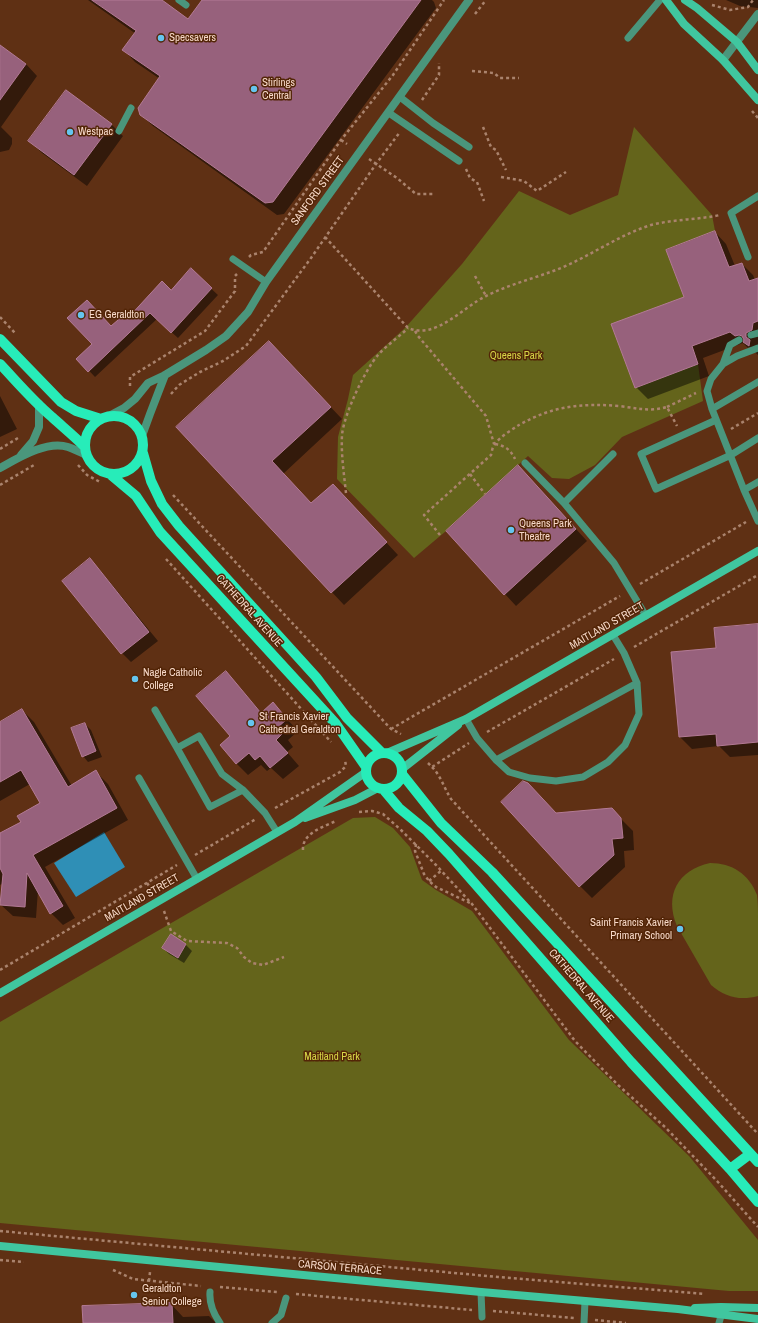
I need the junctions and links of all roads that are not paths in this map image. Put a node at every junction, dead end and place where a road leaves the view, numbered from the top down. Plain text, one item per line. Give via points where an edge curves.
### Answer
1 (180, 0) edge
2 (469, 0) edge
3 (660, 0) edge
4 (666, 0) edge
5 (684, 0) edge
6 (186, 5) dead end
7 (758, 14) edge
8 (628, 38) dead end
9 (737, 42) junction
10 (723, 60) junction
11 (758, 70) edge
12 (400, 97) junction
13 (758, 100) edge
14 (131, 108) dead end
15 (389, 113) junction
16 (119, 131) dead end
17 (469, 147) dead end
18 (462, 163) road end
19 (758, 196) edge
20 (748, 257) dead end
21 (233, 258) dead end
22 (266, 282) junction
23 (0, 339) edge
24 (739, 340) dead end
25 (758, 348) edge
26 (0, 364) edge
27 (723, 364) junction
28 (165, 375) junction
29 (758, 382) edge
30 (39, 404) junction
31 (712, 409) junction
32 (105, 418) junction
33 (716, 420) junction
34 (142, 436) junction
35 (758, 438) edge
36 (85, 450) junction
37 (143, 453) junction
38 (613, 454) dead end
39 (20, 456) junction
40 (731, 456) junction
41 (526, 463) road end
42 (0, 468) edge
43 (111, 475) junction
44 (758, 482) edge
45 (744, 490) junction
46 (564, 503) junction
47 (757, 519) edge
48 (758, 551) edge
49 (646, 616) junction
50 (613, 636) junction
51 (637, 683) junction
52 (155, 710) dead end
53 (466, 719) junction
54 (177, 748) junction
55 (385, 753) junction
56 (496, 760) junction
57 (366, 769) junction
58 (402, 771) junction
59 (139, 778) dead end
60 (380, 789) junction
61 (243, 790) junction
62 (295, 822) junction
63 (277, 832) junction
64 (197, 878) junction
65 (0, 993) edge
66 (750, 1154) junction
67 (758, 1162) edge
68 (730, 1169) junction
69 (758, 1202) edge
70 (0, 1246) edge
71 (210, 1292) dead end
72 (481, 1292) junction
73 (286, 1298) dead end
74 (585, 1301) junction
75 (758, 1308) edge
76 (678, 1309) junction
77 (482, 1314) road end
78 (720, 1319) edge
79 (758, 1319) edge
80 (584, 1321) edge
81 (220, 1323) edge
82 (272, 1323) edge

1 - 6 lane
2 - 12 street, SANFORD STREET
3 - 8 lane
4 - 10 main road via 684,24
5 - 9 main road
7 - 9 street
9 - 10 street
9 - 11 main road
10 - 13 main road
12 - 15 street, SANFORD STREET
12 - 17 lane
14 - 16 lane
15 - 18 lane
15 - 22 street, SANFORD STREET
19 - 20 lane via 731,213
21 - 22 lane
22 - 28 street, SANFORD STREET via 248,312 226,336
23 - 32 main road via 61,402 76,411
24 - 27 lane via 730,345
25 - 27 lane
26 - 30 main road
27 - 31 lane via 711,379 707,391
28 - 32 street, SANFORD STREET via 148,383 124,408
28 - 34 street
29 - 31 lane
30 - 36 main road via 70,431
30 - 39 street via 39,427 33,441
31 - 33 lane
32 - 34 main road via 125,418 138,428
32 - 36 main road via 88,430
33 - 40 lane
33 - 40 lane via 641,454 656,489
34 - 37 main road
35 - 40 lane
36 - 39 street via 50,446
36 - 43 main road via 95,468
37 - 43 main road via 140,460 127,472
37 - 55 main road, CATHEDRAL AVENUE via 151,481 162,504 179,526 316,677 347,718
38 - 46 lane
39 - 42 street
40 - 45 lane
41 - 46 lane
43 - 57 main road, CATHEDRAL AVENUE via 136,496 160,532 336,724
44 - 45 lane
45 - 47 lane
46 - 49 lane via 614,563
48 - 49 main road, MAITLAND STREET
49 - 50 main road, MAITLAND STREET
50 - 51 lane via 624,653
50 - 53 main road, MAITLAND STREET
51 - 56 lane
51 - 56 lane via 639,714 625,745 608,762 583,777 556,781 530,778 509,772
52 - 54 lane
53 - 55 main road, MAITLAND STREET
53 - 56 lane via 476,738
53 - 58 main road, MAITLAND STREET
54 - 61 lane via 198,736 222,774
54 - 61 lane via 210,807
55 - 57 main road via 372,757
55 - 58 main road via 398,758
57 - 60 main road via 369,782
57 - 62 main road, MAITLAND STREET
58 - 60 main road via 400,779 393,787
58 - 66 main road, CATHEDRAL AVENUE via 441,823 492,872
59 - 64 lane
60 - 62 main road, MAITLAND STREET
60 - 68 main road, CATHEDRAL AVENUE via 449,854 626,1056
61 - 63 lane via 265,813
62 - 63 main road, MAITLAND STREET
63 - 64 main road, MAITLAND STREET
64 - 65 main road, MAITLAND STREET
66 - 67 main road, CATHEDRAL AVENUE
66 - 68 main road
68 - 69 main road, CATHEDRAL AVENUE
70 - 72 main road, CARSON TERRACE
71 - 81 lane via 213,1313
72 - 74 main road, CARSON TERRACE
72 - 77 lane
73 - 82 lane via 281,1315
74 - 76 main road, CARSON TERRACE
74 - 80 lane
75 - 76 main road, CARSON TERRACE via 721,1306
76 - 78 main road, CARSON TERRACE
78 - 79 main road, CARSON TERRACE

